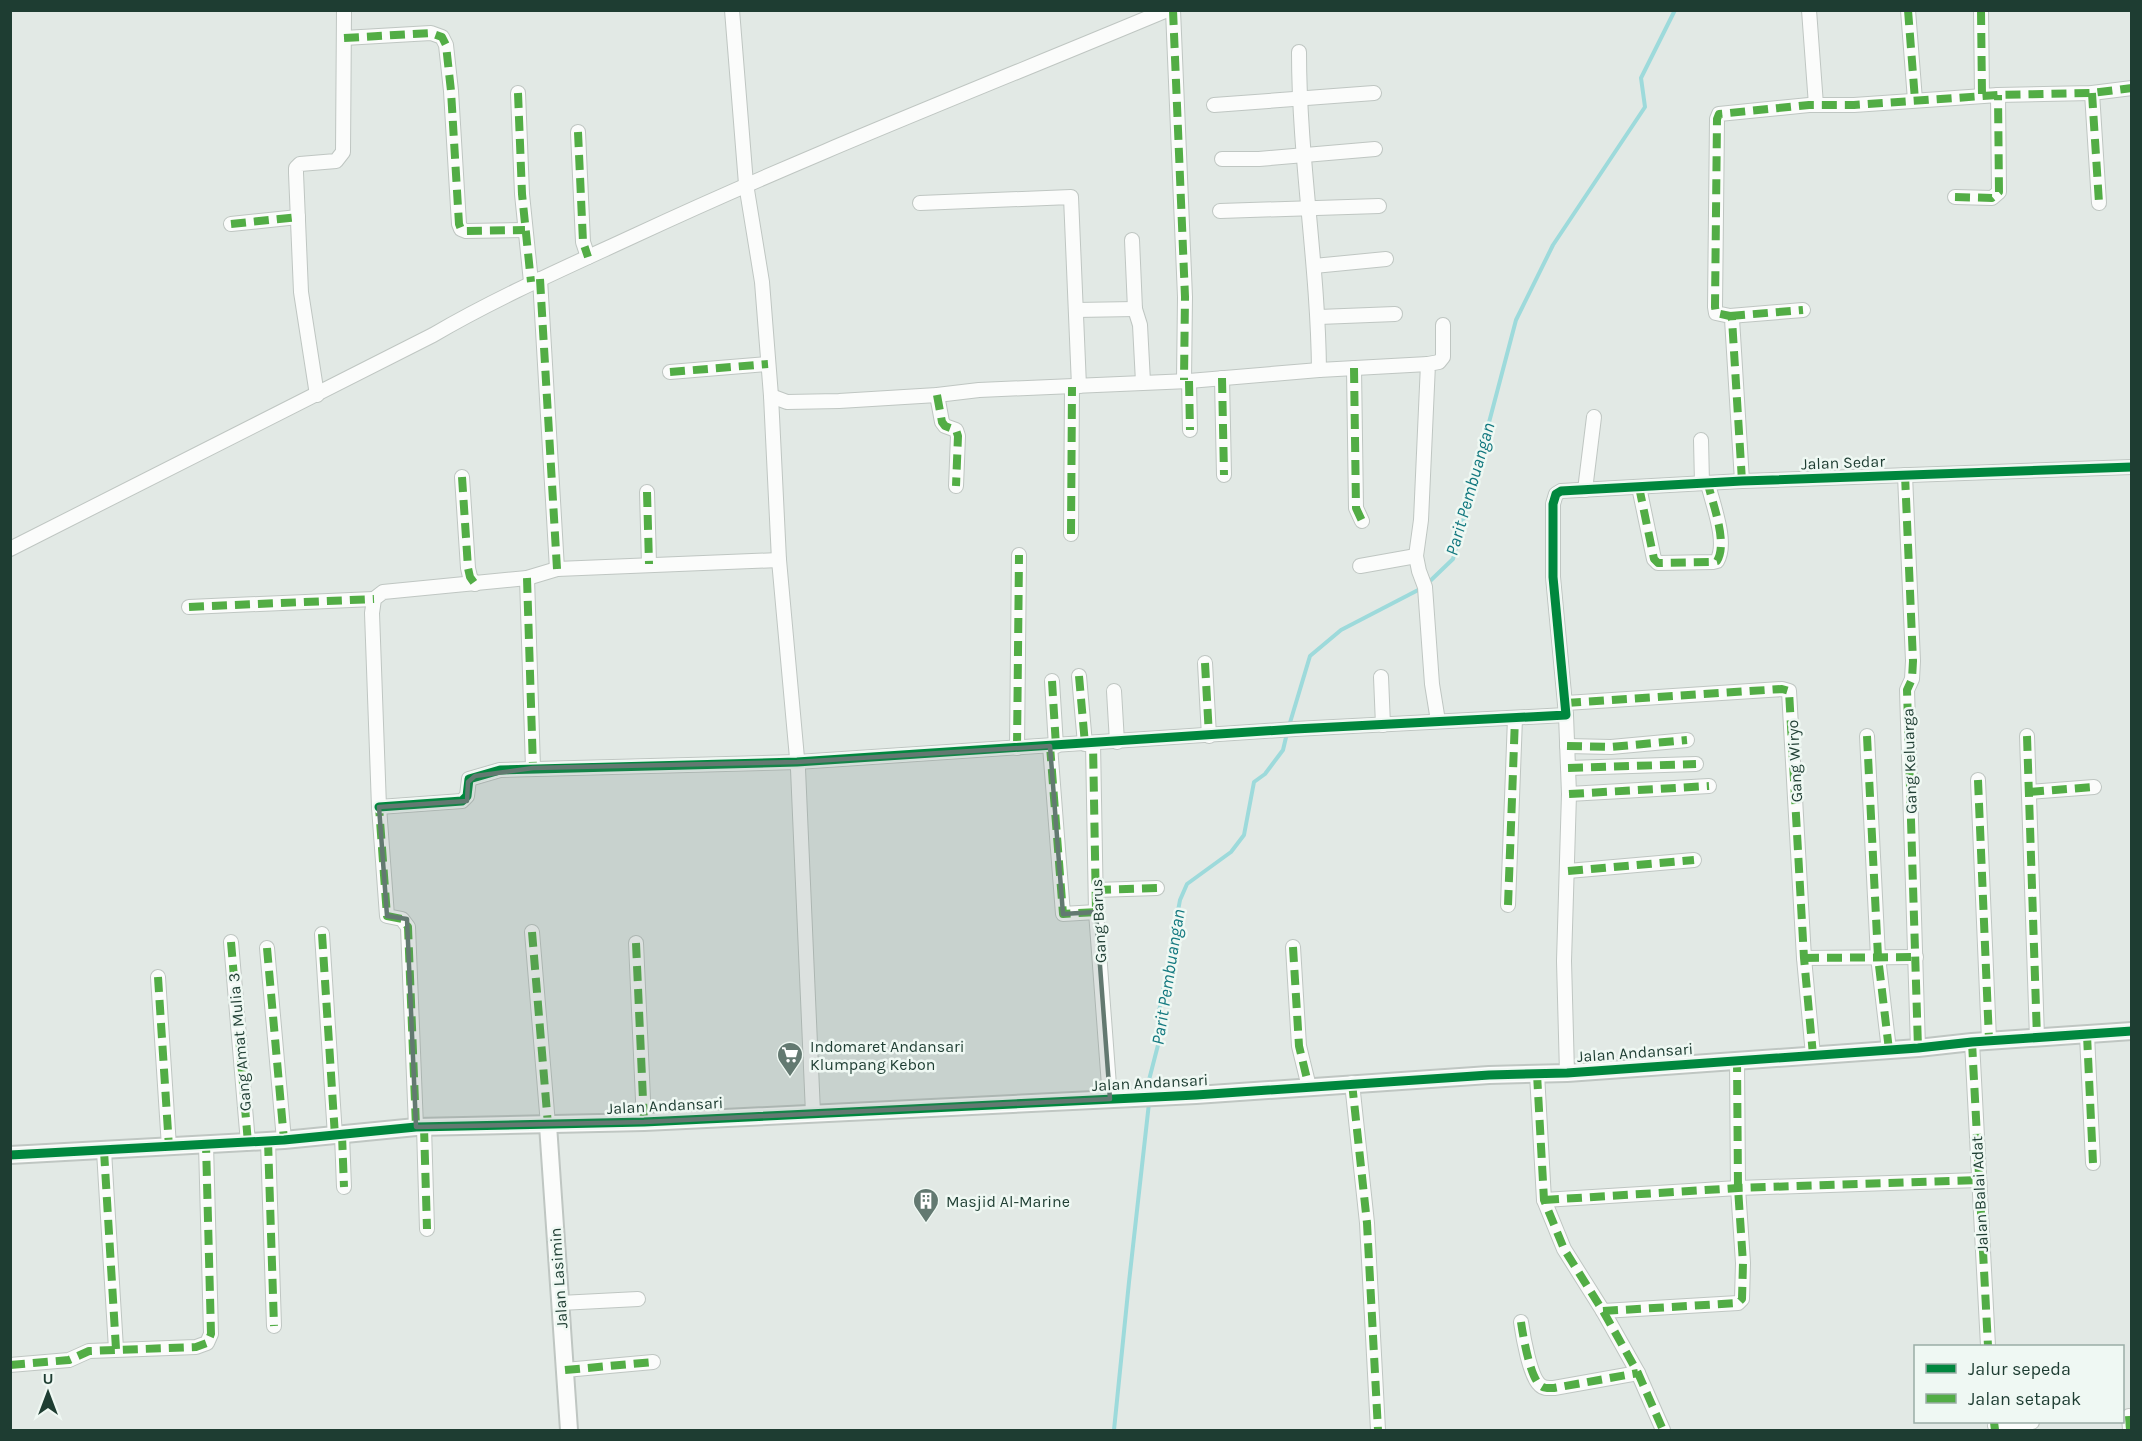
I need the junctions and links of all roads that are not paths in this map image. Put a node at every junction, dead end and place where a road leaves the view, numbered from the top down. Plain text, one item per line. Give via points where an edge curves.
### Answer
1 (344, 10) edge
2 (732, 10) edge
3 (1809, 10) edge
4 (1908, 10) edge
5 (1981, 10) edge
6 (1172, 18) edge
7 (344, 38) junction
8 (1299, 52) dead end
9 (2132, 88) edge
10 (518, 93) dead end
11 (1374, 93) dead end
12 (2092, 93) junction
13 (1998, 95) junction
14 (1982, 96) junction
15 (1299, 100) junction
16 (1915, 100) junction
17 (1214, 105) dead end
18 (1816, 105) junction
19 (578, 132) dead end
20 (1375, 149) dead end
21 (1304, 156) junction
22 (1222, 159) dead end
23 (746, 184) junction
24 (1955, 197) dead end
25 (920, 203) dead end
26 (2098, 203) dead end
27 (1379, 206) dead end
28 (1309, 210) junction
29 (1220, 212) dead end
30 (298, 217) junction
31 (231, 224) dead end
32 (525, 230) junction
33 (1132, 240) dead end
34 (588, 257) junction
35 (1386, 259) dead end
36 (1314, 266) junction
37 (535, 281) junction
38 (1135, 309) junction
39 (1076, 310) junction
40 (1803, 310) dead end
41 (1395, 315) dead end
42 (1730, 316) junction
43 (1319, 317) junction
44 (1443, 325) dead end
45 (768, 364) junction
46 (1428, 364) junction
47 (1354, 368) junction
48 (1319, 370) junction
49 (670, 372) dead end
50 (1222, 378) junction
51 (1186, 380) junction
52 (1143, 382) junction
53 (1076, 387) junction
54 (317, 395) junction
55 (937, 395) junction
56 (771, 396) junction
57 (1594, 417) dead end
58 (1190, 430) dead end
59 (1701, 440) dead end
60 (2132, 467) edge
61 (1224, 475) dead end
62 (1905, 475) junction
63 (462, 477) dead end
64 (1742, 481) junction
65 (1705, 484) junction
66 (956, 486) dead end
67 (1639, 487) junction
68 (1585, 490) junction
69 (647, 492) dead end
70 (1362, 521) dead end
71 (1071, 534) dead end
72 (10, 549) edge
73 (1019, 555) dead end
74 (1416, 556) junction
75 (779, 560) junction
76 (649, 564) junction
77 (1360, 566) dead end
78 (556, 569) junction
79 (527, 578) junction
80 (475, 584) junction
81 (374, 599) junction
82 (189, 607) dead end
83 (1205, 663) dead end
84 (1079, 676) dead end
85 (1381, 677) dead end
86 (1052, 681) dead end
87 (1114, 691) dead end
88 (1566, 709) junction
89 (1515, 718) junction
90 (1438, 721) junction
91 (1383, 725) junction
92 (1209, 736) junction
93 (1867, 736) dead end
94 (2027, 736) dead end
95 (1687, 740) dead end
96 (1117, 742) junction
97 (1089, 743) junction
98 (1053, 746) junction
99 (1567, 746) junction
100 (1017, 748) junction
101 (797, 762) junction
102 (1696, 764) dead end
103 (533, 768) junction
104 (1568, 768) junction
105 (1978, 780) dead end
106 (1709, 786) dead end
107 (2094, 787) dead end
108 (2029, 792) junction
109 (1569, 794) junction
110 (379, 807) junction
111 (1694, 860) dead end
112 (1568, 871) junction
113 (1157, 888) dead end
114 (1096, 890) junction
115 (1508, 905) dead end
116 (1096, 912) junction
117 (532, 932) dead end
118 (322, 934) dead end
119 (231, 942) dead end
120 (636, 943) dead end
121 (1293, 947) dead end
122 (267, 948) dead end
123 (1878, 957) junction
124 (1916, 957) junction
125 (1804, 958) junction
126 (158, 978) dead end
127 (2132, 1031) edge
128 (2086, 1035) junction
129 (2037, 1038) junction
130 (1989, 1040) junction
131 (1972, 1042) junction
132 (1918, 1048) junction
133 (1889, 1050) junction
134 (1813, 1055) junction
135 (1737, 1060) junction
136 (1567, 1073) junction
137 (1537, 1074) junction
138 (1352, 1083) junction
139 (1309, 1087) junction
140 (1110, 1099) junction
141 (813, 1113) junction
142 (644, 1122) junction
143 (548, 1125) junction
144 (420, 1127) junction
145 (339, 1135) junction
146 (276, 1141) junction
147 (248, 1143) junction
148 (206, 1144) junction
149 (169, 1147) junction
150 (104, 1150) junction
151 (10, 1155) edge
152 (2093, 1163) dead end
153 (1979, 1180) junction
154 (344, 1187) dead end
155 (1738, 1188) junction
156 (1544, 1200) junction
157 (427, 1228) dead end
158 (638, 1299) dead end
159 (560, 1304) junction
160 (1603, 1311) junction
161 (1521, 1322) dead end
162 (274, 1326) dead end
163 (1989, 1345) edge
164 (116, 1349) junction
165 (653, 1362) dead end
166 (10, 1365) edge
167 (565, 1370) junction
168 (1638, 1373) junction
169 (2128, 1416) edge
170 (2023, 1423) edge
171 (1995, 1426) edge
172 (569, 1431) edge
173 (1378, 1431) edge
174 (1663, 1431) edge
175 (2130, 1431) edge

1 - 7 street
2 - 23 street
3 - 18 street
4 - 16 street
5 - 14 street
6 - 23 street
6 - 51 street
7 - 30 street via 343,152 336,161 300,164 296,168
7 - 32 street via 431,33 442,37 451,91 461,229
8 - 15 street
9 - 12 street
10 - 32 street
11 - 15 street
12 - 13 street
12 - 26 street
13 - 14 street
13 - 24 street via 1999,192 1992,198
14 - 16 street
15 - 17 street
15 - 21 street
16 - 18 street
18 - 42 street via 1719,114 1715,307 1716,314
19 - 34 street via 583,242
20 - 21 street
21 - 22 street
21 - 28 street
23 - 34 street
23 - 45 street via 762,282
25 - 39 street via 1071,197
27 - 28 street
28 - 29 street
28 - 36 street
30 - 31 street
30 - 54 street via 301,292
32 - 37 street
33 - 38 street
34 - 37 street
35 - 36 street
36 - 43 street
37 - 54 street
37 - 78 street
38 - 39 street
38 - 52 street via 1140,325
39 - 53 street
40 - 42 street
41 - 43 street
42 - 64 street
43 - 48 street
44 - 46 street via 1443,357
45 - 49 street
45 - 56 street
46 - 47 street
46 - 74 street
47 - 48 street
47 - 70 street via 1356,508
48 - 50 street
50 - 51 street
50 - 61 street
51 - 52 street
51 - 58 street
52 - 53 street
53 - 55 street
53 - 71 street
54 - 72 street
55 - 56 street via 787,402
55 - 66 street via 942,422 956,430 958,436
56 - 75 street
57 - 68 street
59 - 65 street
60 - 62 street, Jalan Sedar
62 - 64 street, Jalan Sedar
62 - 124 street, Gang Keluarga via 1913,661 1907,690
63 - 80 street via 468,568
64 - 65 street, Jalan Sedar
65 - 67 street, Jalan Sedar
65 - 67 street via 1721,540 1719,558 1713,562 1659,563 1654,559
67 - 68 street, Jalan Sedar
68 - 88 street, Jalan Sedar via 1561,491 1553,504 1553,578
69 - 76 street
73 - 100 street
74 - 77 street
74 - 90 street via 1425,587
75 - 76 street
75 - 101 street
76 - 78 street
78 - 79 street
79 - 80 street
79 - 103 street
80 - 81 street via 383,592
81 - 82 street
81 - 110 street
83 - 92 street
84 - 97 street, Gang Barus
85 - 91 street
86 - 98 street
87 - 96 street
88 - 89 street
88 - 99 street
88 - 125 street, Gang Wiryo via 1789,691
89 - 90 street
89 - 115 street
90 - 91 street
91 - 92 street
92 - 96 street
93 - 123 street
94 - 108 street
95 - 99 street via 1611,747
96 - 97 street
97 - 98 street
97 - 114 street, Gang Barus
98 - 100 street
98 - 116 street via 1063,914
99 - 104 street
100 - 101 street
101 - 103 street
101 - 141 street
102 - 104 street
103 - 110 street via 500,770 469,779 468,793 462,801
104 - 109 street
105 - 130 street
106 - 109 street
107 - 108 street
108 - 129 street
109 - 112 street
110 - 144 street via 387,916 402,919 408,927
111 - 112 street
112 - 136 street via 1564,961
113 - 114 street
114 - 116 street, Gang Barus
116 - 140 street, Gang Barus
117 - 143 street
118 - 145 street
119 - 147 street, Gang Amat Mulia 3
120 - 142 street
121 - 139 street via 1299,1046
122 - 146 street
123 - 124 street
123 - 125 street
123 - 133 street
124 - 132 street, Gang Keluarga
125 - 134 street, Gang Wiryo
126 - 149 street
127 - 128 street, Jalan Andansari
128 - 129 street, Jalan Andansari
128 - 152 street
129 - 130 street, Jalan Andansari
130 - 131 street, Jalan Andansari
131 - 132 street, Jalan Andansari
131 - 153 street, Jalan Balai Adat
132 - 133 street, Jalan Andansari
133 - 134 street, Jalan Andansari
134 - 135 street, Jalan Andansari
135 - 136 street, Jalan Andansari
135 - 155 street
136 - 137 street, Jalan Andansari
137 - 138 street, Jalan Andansari
137 - 156 street
138 - 139 street, Jalan Andansari
138 - 173 street via 1367,1223
139 - 140 street, Jalan Andansari
140 - 141 street, Jalan Andansari
141 - 142 street, Jalan Andansari
142 - 143 street, Jalan Andansari
143 - 144 street, Jalan Andansari
143 - 159 street, Jalan Lasimin
144 - 145 street, Jalan Andansari
144 - 157 street
145 - 146 street, Jalan Andansari
145 - 154 street
146 - 147 street, Jalan Andansari
146 - 162 street
147 - 148 street, Jalan Andansari
148 - 149 street, Jalan Andansari
148 - 164 street via 211,1334 207,1343 196,1347
149 - 150 street, Jalan Andansari
150 - 151 street, Jalan Andansari
150 - 164 street
153 - 155 street
153 - 163 street, Jalan Balai Adat
155 - 156 street
155 - 160 street via 1743,1294 1738,1303
156 - 160 street via 1564,1249
158 - 159 street
159 - 167 street, Jalan Lasimin
160 - 168 street
161 - 168 street via 1524,1347 1538,1384 1544,1388
164 - 166 street via 89,1351 69,1360
165 - 167 street
167 - 172 street, Jalan Lasimin
168 - 174 street
169 - 175 street
170 - 171 street

